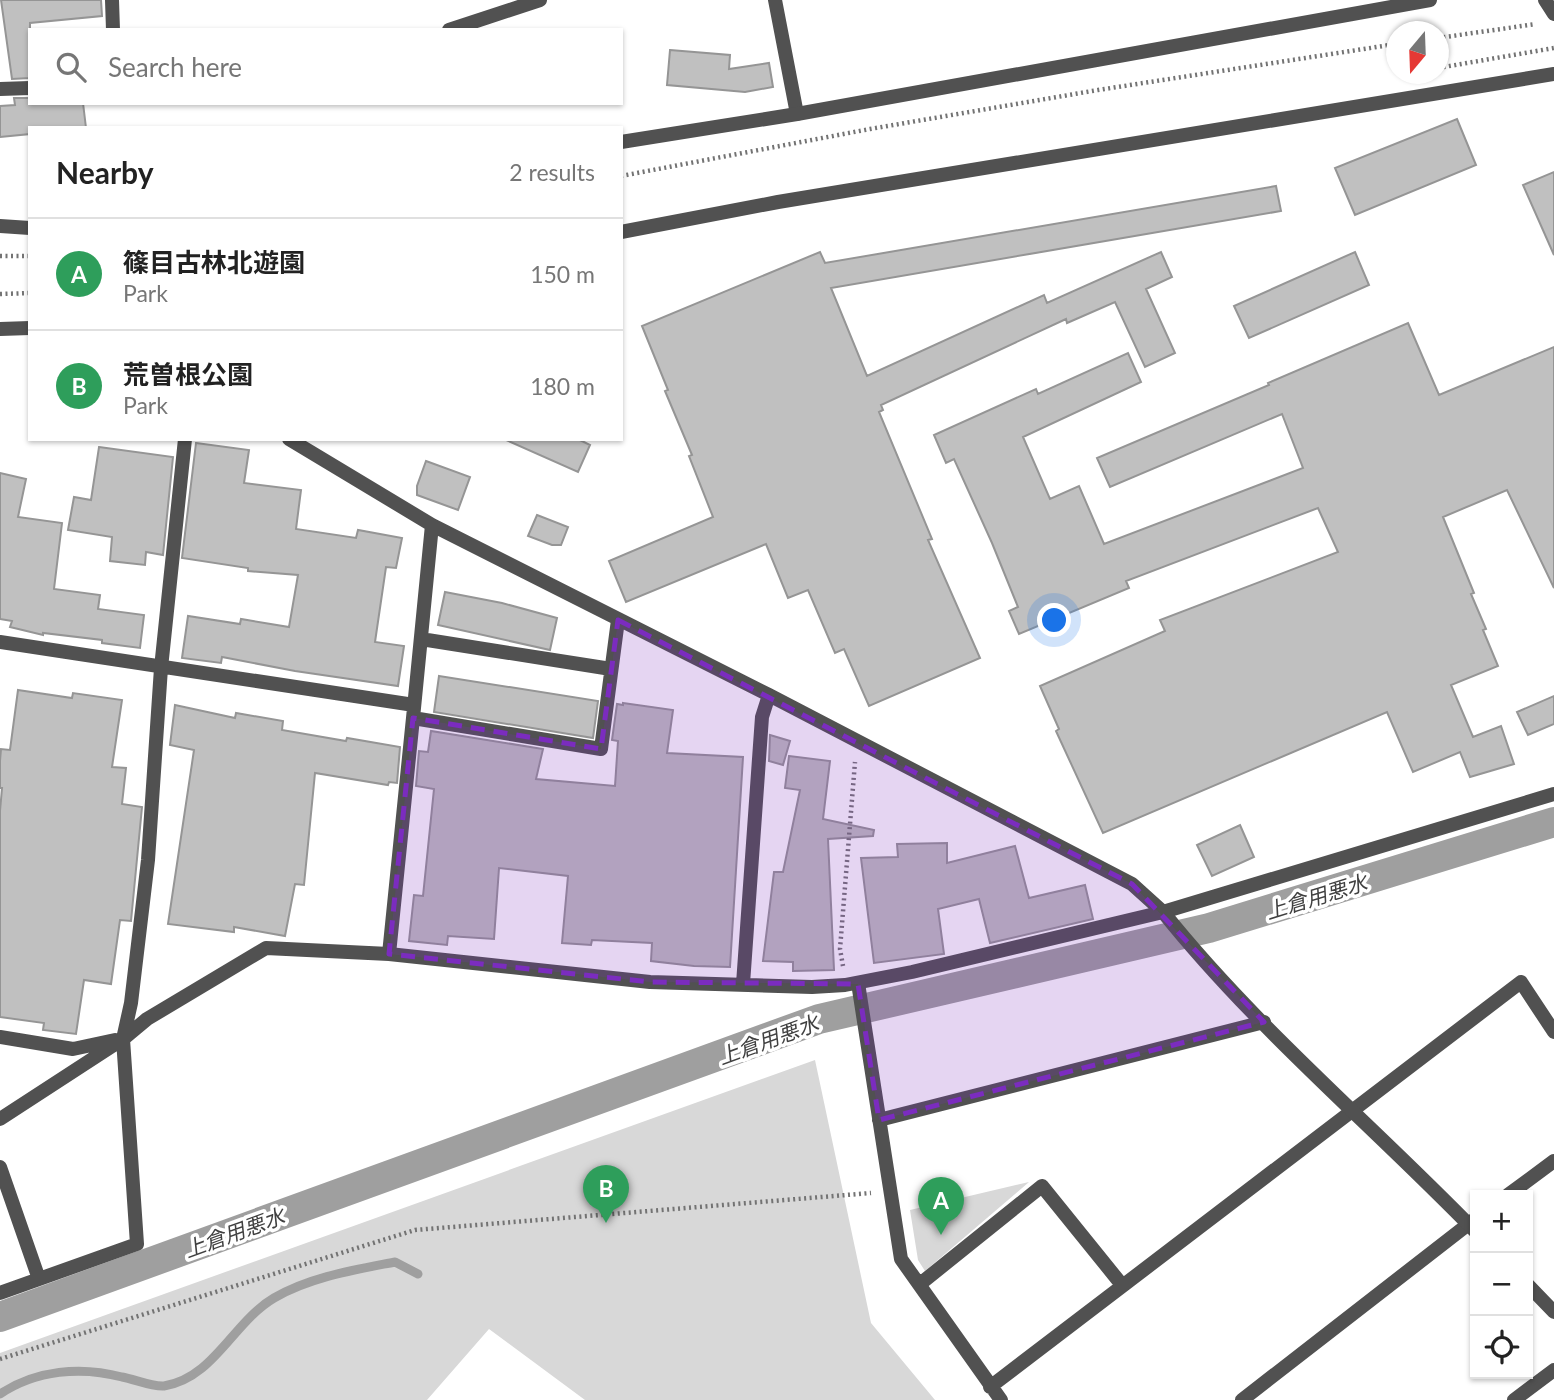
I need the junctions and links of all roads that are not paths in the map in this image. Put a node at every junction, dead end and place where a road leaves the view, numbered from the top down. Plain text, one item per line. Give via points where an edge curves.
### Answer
1 (112, 0) edge
2 (540, 0) edge
3 (775, 0) edge
4 (1430, 0) edge
5 (1545, 0) edge
6 (1554, 14) edge
7 (113, 28) edge
8 (455, 28) edge
9 (1554, 74) edge
10 (28, 88) edge
11 (0, 89) edge
12 (797, 114) junction
13 (623, 142) edge
14 (0, 226) edge
15 (28, 228) edge
16 (623, 232) edge
17 (28, 328) edge
18 (0, 329) edge
19 (185, 441) edge
20 (292, 441) edge
21 (432, 525) junction
22 (618, 620) junction
23 (421, 639) junction
24 (0, 642) edge
25 (161, 668) junction
26 (611, 668) junction
27 (769, 695) junction
28 (414, 711) junction
29 (1554, 794) edge
30 (1163, 912) junction
31 (389, 954) junction
32 (743, 984) junction
33 (852, 984) junction
34 (1264, 1022) junction
35 (1554, 1032) edge
36 (0, 1037) edge
37 (123, 1039) junction
38 (1350, 1111) junction
39 (0, 1119) edge
40 (879, 1120) junction
41 (1554, 1161) edge
42 (0, 1167) edge
43 (1515, 1190) edge
44 (1470, 1222) edge
45 (1470, 1227) edge
46 (39, 1279) junction
47 (920, 1284) junction
48 (1122, 1285) junction
49 (1533, 1290) edge
50 (0, 1293) edge
51 (1554, 1312) edge
52 (1554, 1370) edge
53 (990, 1387) junction
54 (1001, 1400) edge
55 (1242, 1400) edge
56 (1514, 1400) edge

1 - 7 street
2 - 8 street
3 - 12 street
4 - 12 street
5 - 6 street
9 - 16 street
10 - 11 street
12 - 13 street
14 - 15 street
17 - 18 street
19 - 25 street
20 - 21 street
21 - 22 street
21 - 23 street
22 - 26 street
22 - 27 street
23 - 26 street
23 - 28 street
24 - 25 street
25 - 28 street
25 - 37 street via 148,860
26 - 28 street via 601,749
27 - 30 street via 1132,884
27 - 32 street via 762,717
28 - 31 street
29 - 30 street
30 - 33 street
30 - 34 street
31 - 32 street via 650,982
31 - 37 street via 266,948 147,1018
32 - 33 street
33 - 40 street via 866,1029
34 - 38 street
34 - 40 street
35 - 38 street via 1521,982
36 - 37 street via 73,1049
37 - 39 street
37 - 46 street via 137,1244
38 - 44 street
38 - 48 street
40 - 47 street via 901,1259
41 - 43 street
42 - 46 street
45 - 55 street
46 - 50 street
47 - 48 street via 1042,1186
47 - 53 street
48 - 53 street
49 - 51 street
52 - 56 street
53 - 54 street

